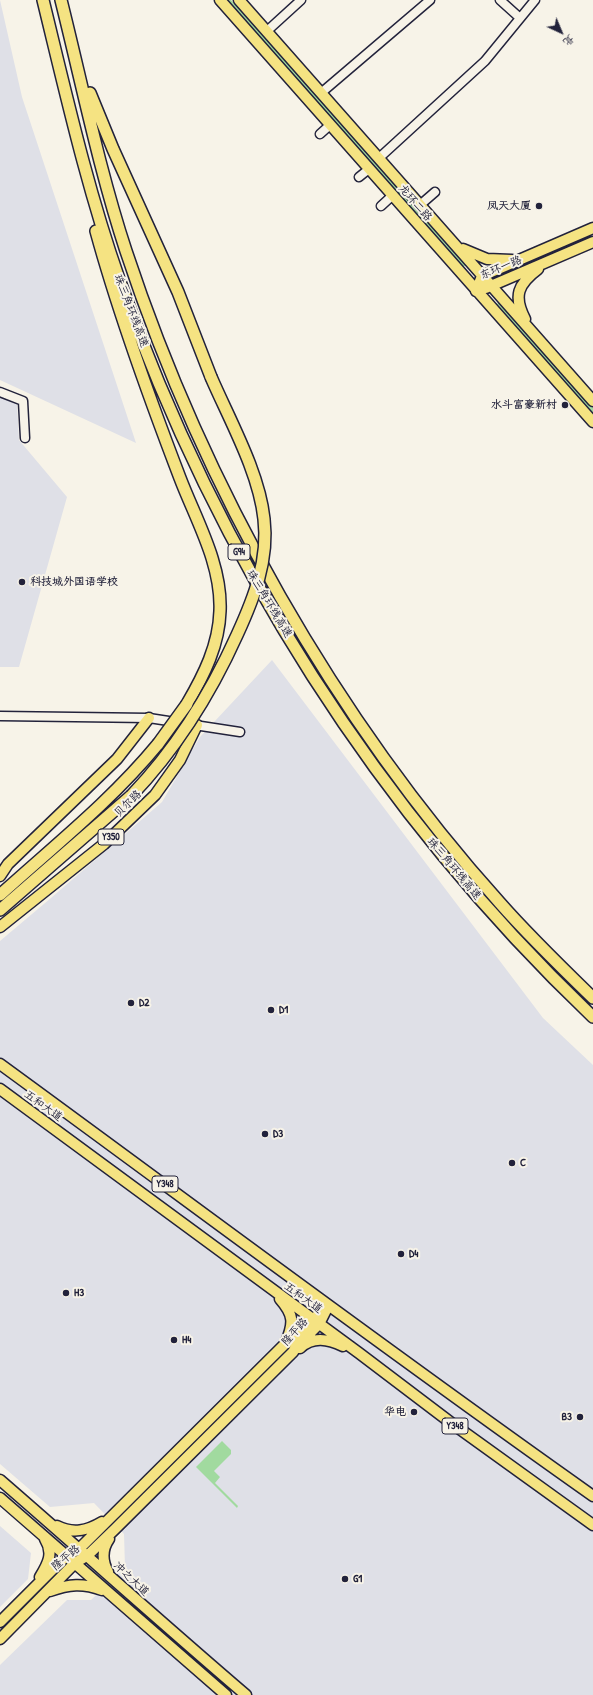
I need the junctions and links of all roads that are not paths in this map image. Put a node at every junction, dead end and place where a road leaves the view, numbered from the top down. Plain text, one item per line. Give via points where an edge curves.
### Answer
1 (43, 0) edge
2 (61, 0) edge
3 (220, 0) edge
4 (239, 0) edge
5 (301, 0) edge
6 (430, 0) edge
7 (500, 0) edge
8 (535, 0) edge
9 (520, 18) junction
10 (267, 30) junction
11 (75, 57) junction
12 (322, 93) junction
13 (330, 125) junction
14 (320, 134) dead end
15 (75, 135) junction
16 (379, 158) junction
17 (369, 169) junction
18 (359, 177) dead end
19 (435, 192) dead end
20 (393, 195) junction
21 (420, 205) junction
22 (381, 206) dead end
23 (593, 228) edge
24 (453, 242) junction
25 (593, 242) edge
26 (524, 258) junction
27 (549, 261) junction
28 (482, 276) junction
29 (492, 286) junction
30 (476, 290) junction
31 (532, 332) junction
32 (0, 392) edge
33 (593, 401) edge
34 (593, 422) edge
35 (25, 438) dead end
36 (0, 716) edge
37 (148, 718) junction
38 (197, 726) junction
39 (240, 732) dead end
40 (0, 876) edge
41 (0, 895) edge
42 (0, 910) edge
43 (0, 926) edge
44 (593, 998) edge
45 (593, 1017) edge
46 (0, 1064) edge
47 (0, 1089) edge
48 (273, 1290) junction
49 (328, 1306) junction
50 (316, 1322) junction
51 (285, 1344) junction
52 (293, 1352) junction
53 (359, 1353) junction
54 (0, 1480) edge
55 (593, 1496) edge
56 (0, 1498) edge
57 (114, 1515) junction
58 (42, 1516) junction
59 (593, 1525) edge
60 (34, 1527) junction
61 (115, 1530) junction
62 (80, 1548) junction
63 (88, 1555) junction
64 (66, 1556) junction
65 (75, 1563) junction
66 (116, 1584) junction
67 (34, 1588) junction
68 (46, 1592) junction
69 (108, 1592) junction
70 (0, 1622) edge
71 (0, 1638) edge
72 (226, 1695) edge
73 (246, 1695) edge

1 - 15 highway, 珠三角环线高速 / G94
2 - 11 highway, 珠三角环线高速 / G94
3 - 13 main road, 龙环二路
4 - 10 main road, 龙环二路
5 - 10 street
6 - 12 street
7 - 9 street
8 - 9 street
9 - 16 street via 485,61
10 - 12 main road, 龙环二路
11 - 42 highway, bridge via 113,149 178,292 247,460 260,496 265,537 262,570 255,594 229,654 198,711 153,772 131,796
11 - 44 highway, 珠三角环线高速 / G94 via 102,169 126,252 160,342 216,474 283,603 348,707 439,830 501,904
12 - 16 main road, 龙环二路
13 - 14 street
13 - 17 main road, 龙环二路
15 - 41 highway, bridge via 90,211 110,279 178,472 214,563 220,610 210,660 187,704 158,744 141,765 88,818
15 - 45 highway, 珠三角环线高速 / G94 via 114,265 144,345 194,463 246,566 337,713 437,850 493,915
16 - 21 main road, 龙环二路
17 - 18 street
17 - 20 main road, 龙环二路
19 - 21 street
20 - 22 street
20 - 30 main road, 龙环二路
21 - 24 main road, 龙环二路
23 - 26 main road, 东环一路
24 - 26 main road via 466,252 487,259
24 - 28 main road, 龙环二路
25 - 27 main road, 东环一路
26 - 28 main road, 东环一路
27 - 29 main road, 东环一路
27 - 31 main road via 530,275 519,291 520,310
28 - 29 main road, 龙环二路
28 - 30 main road, 东环一路
29 - 30 main road, 东环一路
29 - 31 main road, 龙环二路
30 - 34 main road, 龙环二路
31 - 33 main road, 龙环二路
32 - 35 street via 23,401
36 - 37 street
37 - 38 street
37 - 40 main road via 117,759 8,864
38 - 39 street
38 - 43 main road, 贝尔路 / Y350 via 180,760 155,795 104,844
46 - 49 main road, 五和大道 / Y348 via 246,1243
47 - 48 main road, 五和大道 / Y348
48 - 50 main road, 五和大道 / Y348
48 - 51 main road via 291,1316 292,1330
49 - 50 main road, 隆平路
49 - 55 main road, 五和大道 / Y348
50 - 51 main road, 隆平路
50 - 52 main road, 隆平路
50 - 53 main road, 五和大道 / Y348
51 - 57 main road, 隆平路
52 - 53 main road via 311,1341 321,1339
52 - 61 main road, 隆平路
53 - 59 main road, 五和大道 / Y348
54 - 58 main road, 冲之大道
56 - 60 main road
57 - 58 main road via 81,1531 59,1527
57 - 62 main road, 隆平路
58 - 62 main road, 冲之大道
60 - 64 main road
60 - 67 main road via 46,1540 50,1550 50,1560
61 - 63 main road, 隆平路
61 - 66 main road via 104,1546 103,1554 107,1570
62 - 63 main road, 冲之大道
62 - 64 main road, 隆平路
63 - 65 main road, 隆平路
63 - 66 main road, 冲之大道
64 - 65 main road
64 - 67 main road, 隆平路
65 - 68 main road, 隆平路
65 - 69 main road
66 - 73 main road, 冲之大道
67 - 70 main road, 隆平路
68 - 69 main road via 62,1586 80,1584
68 - 71 main road, 隆平路
69 - 72 main road

